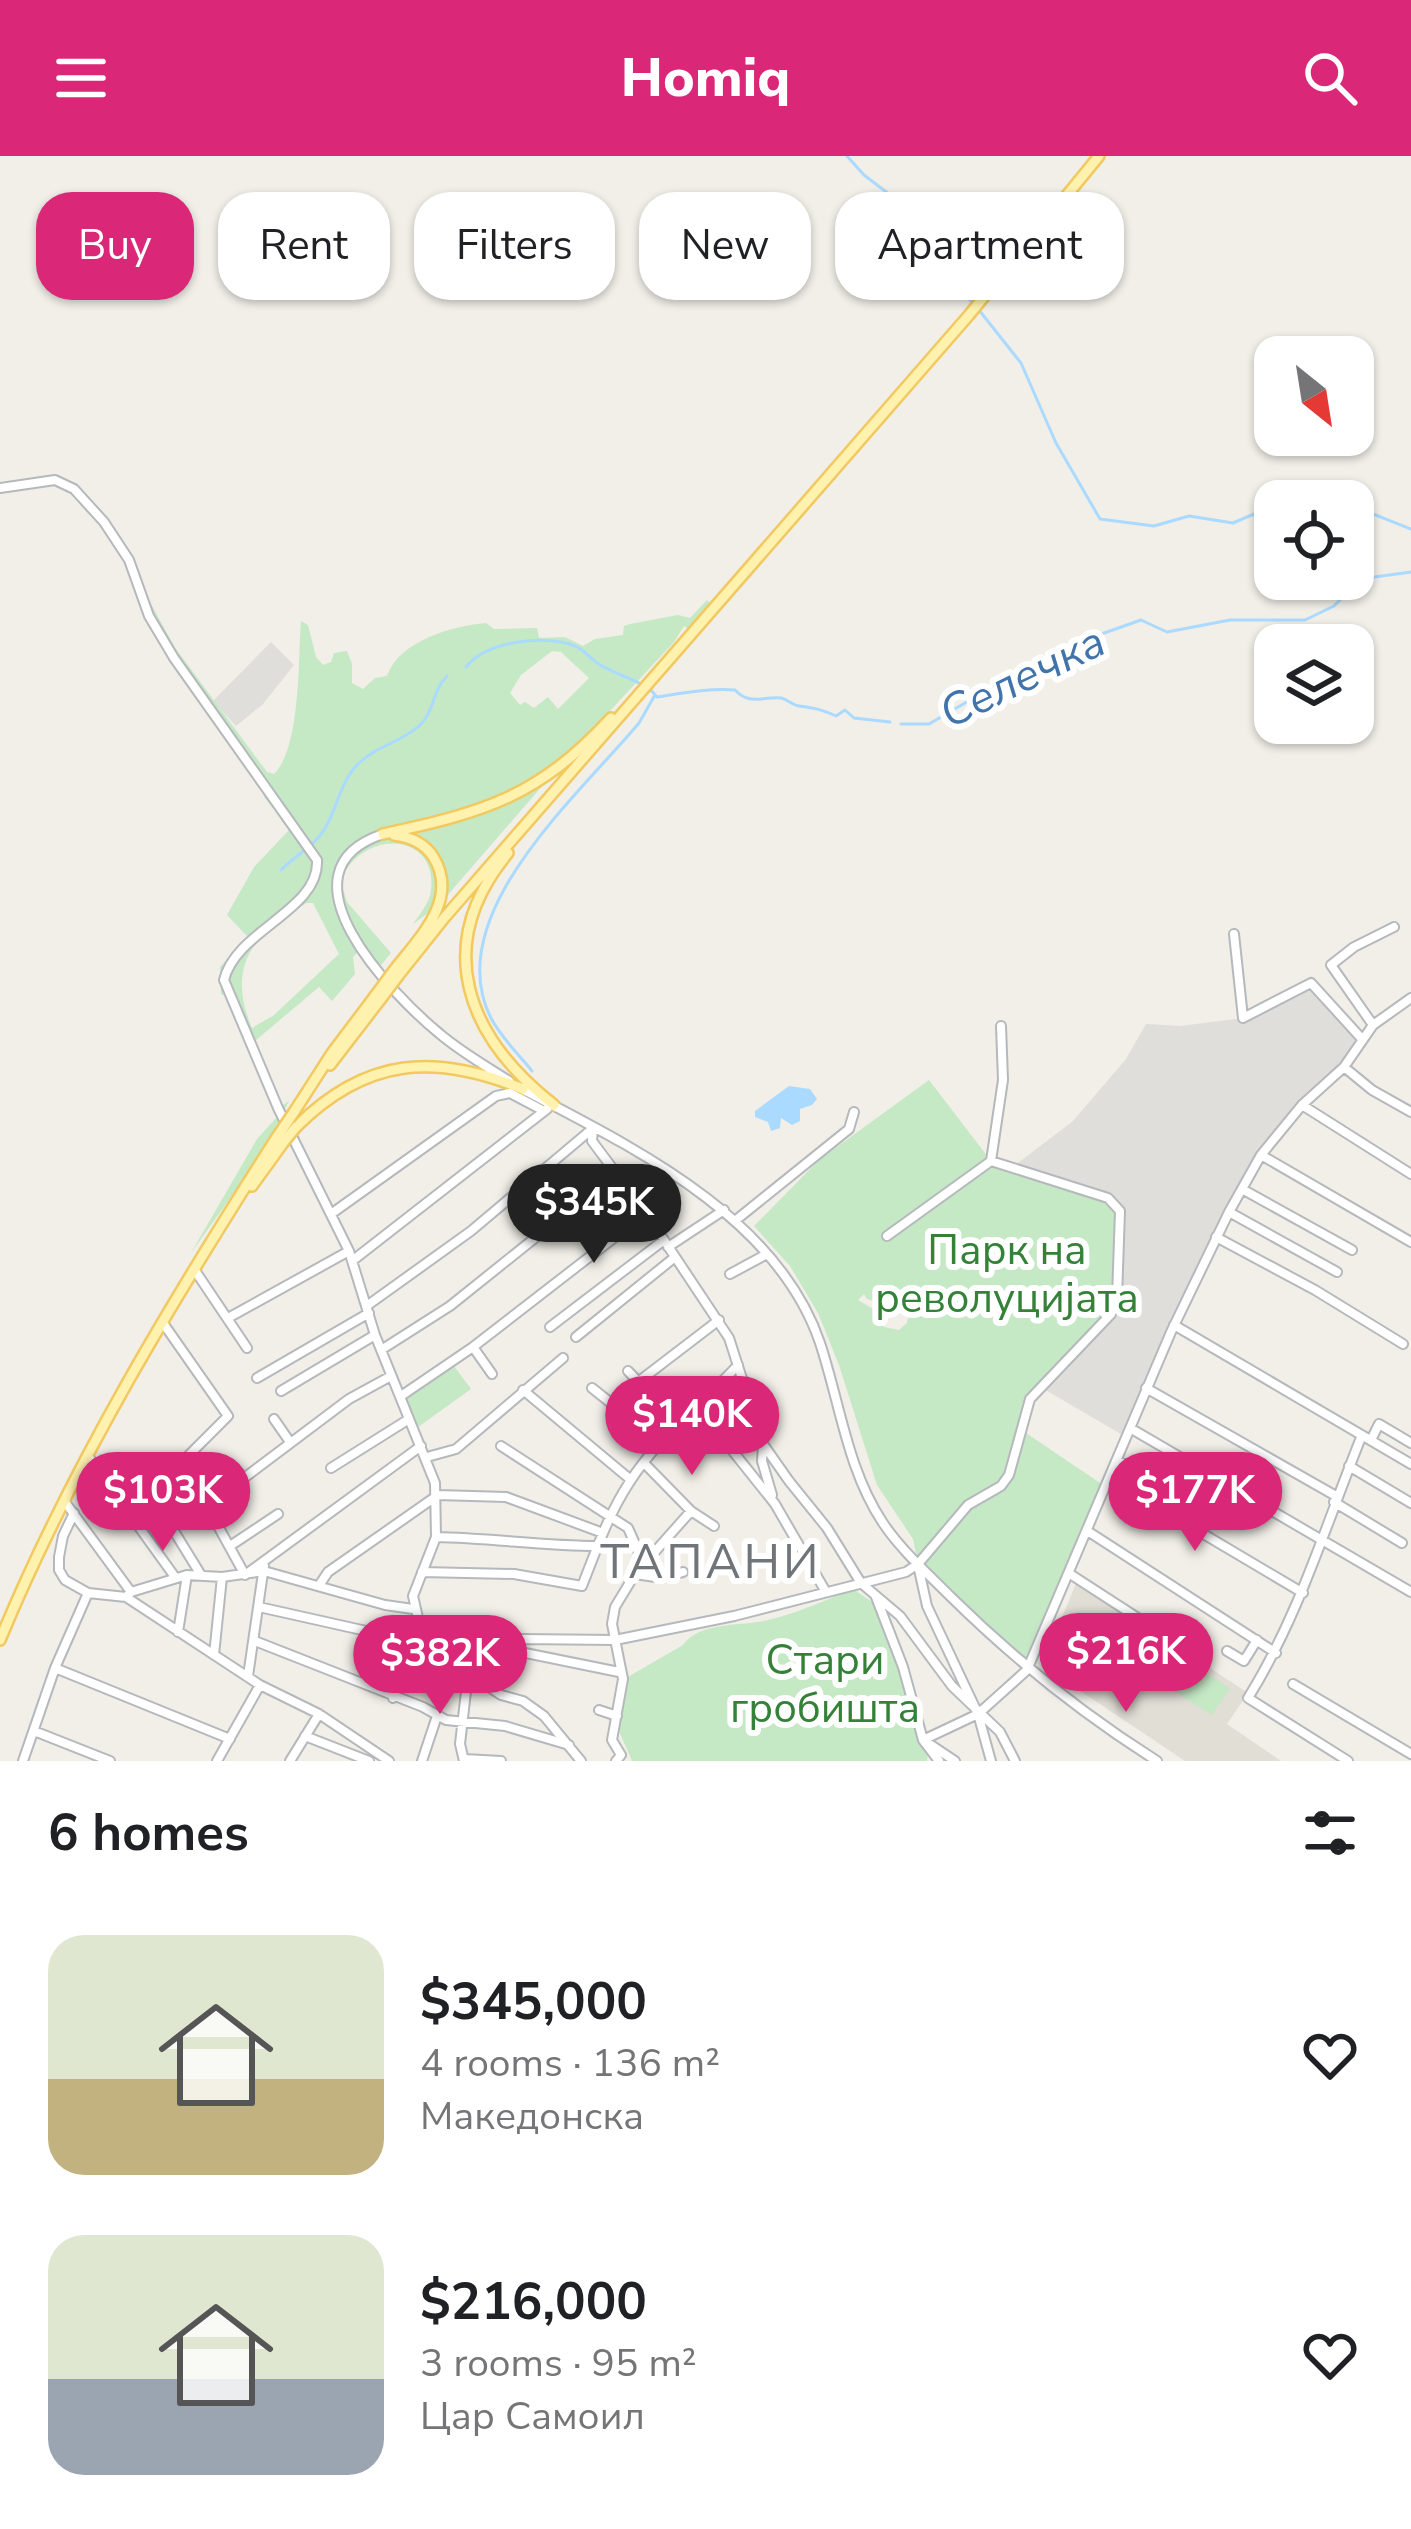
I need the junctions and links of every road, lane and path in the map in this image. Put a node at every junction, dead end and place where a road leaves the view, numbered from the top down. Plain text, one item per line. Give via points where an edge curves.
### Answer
1 (1099, 156) edge
2 (0, 488) edge
3 (628, 703) junction
4 (382, 834) junction
5 (1394, 927) dead end
6 (1234, 934) dead end
7 (397, 973) junction
8 (1411, 998) edge
9 (1373, 1025) junction
10 (1001, 1026) dead end
11 (1362, 1039) junction
12 (1344, 1067) junction
13 (523, 1089) junction
14 (1302, 1105) junction
15 (549, 1108) junction
16 (854, 1112) dead end
17 (1411, 1112) edge
18 (593, 1129) junction
19 (284, 1141) junction
20 (624, 1146) junction
21 (1261, 1155) junction
22 (991, 1161) junction
23 (609, 1164) junction
24 (616, 1173) junction
25 (1411, 1174) edge
26 (1242, 1189) junction
27 (724, 1210) junction
28 (1228, 1212) junction
29 (331, 1214) junction
30 (646, 1214) junction
31 (736, 1220) junction
32 (887, 1236) dead end
33 (1216, 1237) junction
34 (1411, 1242) edge
35 (666, 1243) junction
36 (1352, 1250) dead end
37 (767, 1254) junction
38 (351, 1256) junction
39 (675, 1257) junction
40 (194, 1269) junction
41 (1337, 1272) dead end
42 (730, 1274) dead end
43 (369, 1309) junction
44 (228, 1318) junction
45 (719, 1321) junction
46 (163, 1323) junction
47 (1174, 1324) junction
48 (550, 1327) dead end
49 (375, 1336) junction
50 (576, 1336) dead end
51 (1403, 1344) dead end
52 (473, 1347) junction
53 (247, 1348) dead end
54 (381, 1350) junction
55 (563, 1358) dead end
56 (739, 1365) junction
57 (628, 1371) dead end
58 (492, 1374) dead end
59 (391, 1376) junction
60 (257, 1378) dead end
61 (638, 1382) junction
62 (592, 1388) dead end
63 (1146, 1388) junction
64 (523, 1390) junction
65 (281, 1391) dead end
66 (650, 1394) dead end
67 (401, 1396) junction
68 (696, 1405) junction
69 (274, 1419) dead end
70 (410, 1420) junction
71 (1130, 1428) junction
72 (1366, 1438) junction
73 (290, 1442) junction
74 (661, 1443) junction
75 (1411, 1443) edge
76 (763, 1444) junction
77 (421, 1446) junction
78 (501, 1446) dead end
79 (88, 1456) junction
80 (427, 1457) junction
81 (1117, 1460) junction
82 (644, 1462) junction
83 (1411, 1464) edge
84 (1349, 1466) junction
85 (331, 1468) dead end
86 (1109, 1478) junction
87 (631, 1480) junction
88 (438, 1495) junction
89 (1335, 1499) junction
90 (64, 1502) junction
91 (1411, 1502) edge
92 (775, 1504) junction
93 (123, 1507) junction
94 (161, 1510) dead end
95 (691, 1511) junction
96 (74, 1513) junction
97 (278, 1514) dead end
98 (1214, 1514) dead end
99 (609, 1516) junction
100 (714, 1526) dead end
101 (1089, 1532) junction
102 (603, 1533) junction
103 (436, 1537) junction
104 (1321, 1540) junction
105 (1402, 1543) dead end
106 (230, 1546) junction
107 (598, 1546) junction
108 (263, 1559) junction
109 (644, 1564) junction
110 (918, 1564) junction
111 (264, 1571) junction
112 (422, 1572) junction
113 (683, 1572) dead end
114 (635, 1574) junction
115 (1070, 1574) junction
116 (187, 1575) junction
117 (201, 1575) junction
118 (245, 1575) junction
119 (175, 1577) junction
120 (222, 1577) junction
121 (861, 1582) junction
122 (320, 1583) junction
123 (826, 1592) junction
124 (1411, 1592) edge
125 (88, 1593) junction
126 (1303, 1593) junction
127 (128, 1595) junction
128 (877, 1598) junction
129 (259, 1607) junction
130 (413, 1609) junction
131 (178, 1632) junction
132 (0, 1640) edge
133 (255, 1640) junction
134 (615, 1640) junction
135 (1257, 1640) junction
136 (411, 1642) junction
137 (480, 1643) junction
138 (424, 1644) junction
139 (1227, 1651) dead end
140 (1192, 1653) dead end
141 (1276, 1653) junction
142 (214, 1655) junction
143 (56, 1668) junction
144 (1027, 1670) junction
145 (619, 1672) junction
146 (468, 1674) junction
147 (248, 1677) junction
148 (260, 1684) junction
149 (1293, 1684) dead end
150 (393, 1698) junction
151 (599, 1710) dead end
152 (319, 1714) junction
153 (978, 1714) junction
154 (436, 1716) junction
155 (616, 1716) junction
156 (461, 1723) junction
157 (34, 1731) junction
158 (305, 1736) junction
159 (230, 1739) junction
160 (923, 1740) junction
161 (568, 1745) junction
162 (1411, 1754) edge
163 (1013, 1758) edge
164 (464, 1760) edge
165 (579, 1760) edge
166 (23, 1761) edge
167 (110, 1761) edge
168 (217, 1761) edge
169 (290, 1761) edge
170 (369, 1761) edge
171 (389, 1761) edge
172 (422, 1761) edge
173 (501, 1761) edge
174 (616, 1761) edge
175 (927, 1761) edge
176 (939, 1761) edge
177 (955, 1761) edge
178 (994, 1761) edge
179 (1157, 1761) edge
180 (1348, 1761) edge

1 - 3 main road
2 - 19 street via 55,480 96,512 129,560 174,658 313,852 318,872 310,888 232,958 224,980
3 - 4 main road via 561,767 514,796
3 - 7 main road
3 - 15 main road via 503,859 468,927 469,990 481,1027
4 - 7 main road via 415,840 443,878 433,920
4 - 13 street via 353,848 337,875 335,894 361,949 416,1014
5 - 9 street via 1330,964
6 - 11 street via 1243,1018 1311,982
7 - 19 main road, bridge via 332,1053
8 - 9 street
9 - 11 street
10 - 22 street
11 - 12 street
12 - 14 street
12 - 17 street
13 - 15 street
13 - 19 main road, bridge via 483,1073 415,1065 352,1083
14 - 21 street
14 - 25 street
15 - 18 street
15 - 29 street via 496,1096
15 - 38 street
16 - 31 street via 849,1130
18 - 20 street
18 - 23 street
18 - 43 street
19 - 29 street
19 - 40 main road
20 - 23 street
20 - 27 street
21 - 26 street
21 - 34 street
22 - 32 street
22 - 110 street via 1115,1204 1117,1298 1111,1315 1030,1399 1009,1475 968,1505
23 - 24 street
24 - 30 street
24 - 54 street via 450,1306
26 - 28 street
26 - 36 street
27 - 31 street
27 - 35 street
28 - 33 street
28 - 41 street
29 - 38 street
30 - 35 street
30 - 52 street
31 - 37 street
33 - 47 street
33 - 51 street
35 - 39 street
35 - 48 street
37 - 42 street
37 - 110 street via 819,1341 864,1492
38 - 43 street
38 - 44 street
39 - 45 street
39 - 50 street
40 - 44 street
40 - 46 main road
43 - 49 street
43 - 60 street
44 - 53 street
45 - 56 street
45 - 61 street
46 - 79 main road
46 - 93 street via 228,1415
47 - 63 street
47 - 72 street
49 - 54 street
49 - 65 street
52 - 58 street
52 - 67 street
54 - 59 street
55 - 64 street
56 - 68 street
56 - 76 street
57 - 61 street
59 - 67 street
59 - 73 street
61 - 66 street
62 - 74 street
63 - 71 street
63 - 89 street
64 - 80 street via 456,1449
64 - 87 street
67 - 70 street
68 - 74 street
68 - 92 street
69 - 73 street
70 - 77 street
70 - 85 street
71 - 81 street
71 - 104 street
72 - 75 street via 1379,1424
72 - 83 street
72 - 84 street
73 - 106 street via 207,1506
74 - 82 street
76 - 92 street
76 - 121 street
77 - 80 street
77 - 108 street
78 - 99 street
79 - 90 main road
79 - 93 street
80 - 88 street
81 - 86 street
81 - 98 street
82 - 87 street
82 - 95 street
84 - 89 street
84 - 91 street
86 - 101 street
86 - 126 street
87 - 99 street
88 - 102 street via 506,1497
88 - 103 street
88 - 122 street
89 - 104 street
89 - 105 street
90 - 96 street
90 - 132 main road
92 - 123 street
93 - 119 street
94 - 117 street
95 - 100 street
95 - 109 street
96 - 125 street via 59,1570
96 - 127 street
97 - 106 street
99 - 102 street
99 - 109 street via 628,1528
101 - 115 street
101 - 135 street
102 - 107 street
103 - 107 street
103 - 112 street
104 - 124 street
104 - 126 street
106 - 118 street
107 - 112 street via 582,1586 514,1574
108 - 111 street
108 - 118 street
109 - 114 street
110 - 121 street
110 - 144 street
110 - 153 street via 927,1606
111 - 118 street
111 - 122 street
111 - 129 street
112 - 130 street
113 - 114 street
114 - 134 street via 615,1607
115 - 140 street
115 - 144 street
116 - 117 street
116 - 119 street
116 - 131 street
117 - 120 street
118 - 120 street
119 - 127 street
120 - 142 street
121 - 123 street
121 - 128 street
122 - 130 street
123 - 134 street
125 - 127 street
125 - 143 street
126 - 141 street
127 - 131 street
128 - 153 street
128 - 160 street
129 - 133 street
129 - 136 street
130 - 138 street
131 - 142 street
133 - 147 street
133 - 150 street
134 - 137 street
134 - 145 street
135 - 139 street via 1244,1661
135 - 141 street
136 - 138 street
136 - 150 street
137 - 138 street
137 - 145 street
138 - 146 street
141 - 180 street via 1248,1698
142 - 147 street
143 - 157 street
143 - 159 street
144 - 153 street
144 - 179 street
145 - 155 street
146 - 156 street
146 - 161 street via 534,1708
147 - 148 street
148 - 152 street
148 - 159 street
149 - 162 street
150 - 154 street
151 - 155 street
152 - 158 street
152 - 171 street
153 - 160 street
153 - 163 street via 1000,1732
153 - 178 street
154 - 156 street
154 - 172 street
155 - 174 street
156 - 161 street
156 - 164 street
157 - 166 street
157 - 167 street
158 - 169 street
158 - 170 street
159 - 168 street
160 - 175 street
160 - 176 street
160 - 177 street
161 - 165 street
163 - 178 street
164 - 173 street

